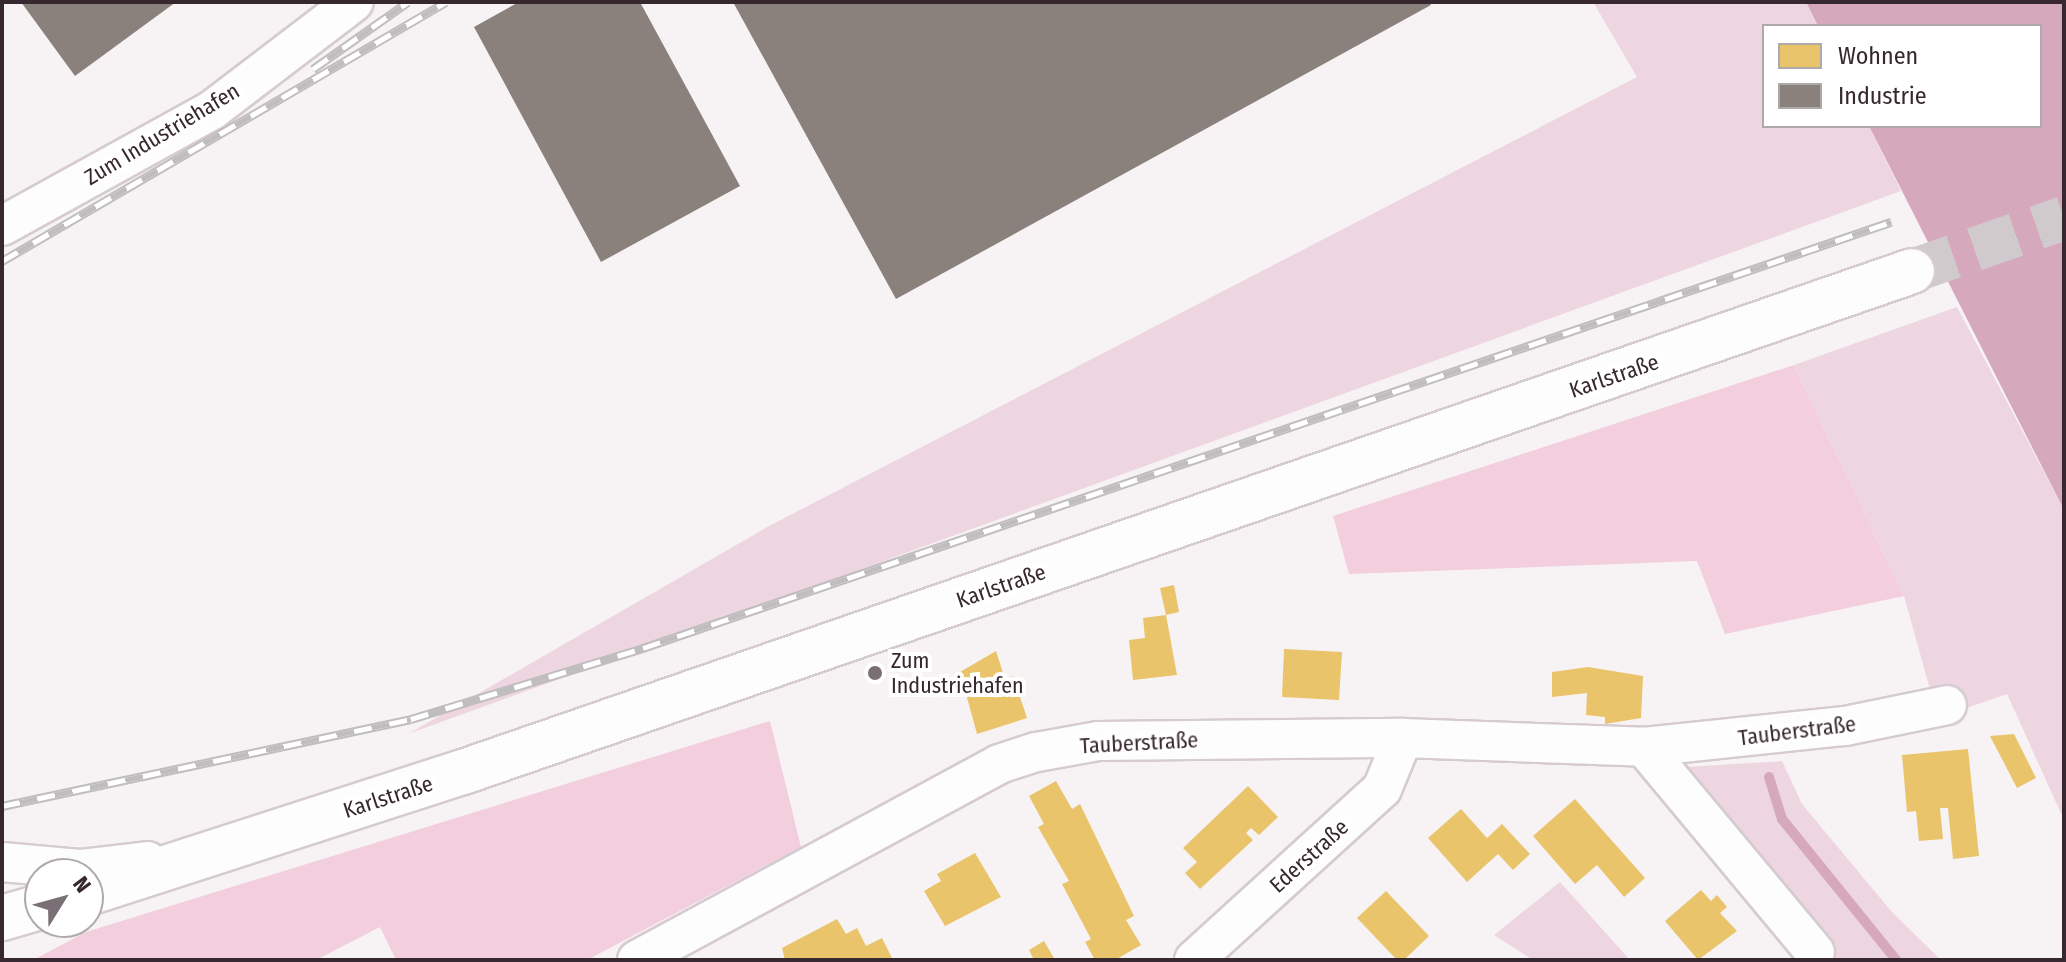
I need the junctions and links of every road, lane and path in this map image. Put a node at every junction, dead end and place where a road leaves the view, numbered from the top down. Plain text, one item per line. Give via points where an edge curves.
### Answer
1 (354, 2) edge
2 (2, 226) edge
3 (1912, 271) tunnel mouth
4 (1947, 705) dead end
5 (1403, 738) junction
6 (1644, 747) junction
7 (218, 853) junction
8 (2, 862) edge
9 (104, 888) edge
10 (24, 912) edge
11 (2, 918) edge
12 (1815, 952) dead end
13 (637, 960) edge
14 (1194, 960) edge

1 - 2 street, Zum Industriehafen via 212,110
3 - 7 street, Karlstraße
4 - 6 street, Tauberstraße via 1845,726
5 - 6 street, Tauberstraße
5 - 13 street, Tauberstraße via 1098,741 1037,752 999,764
5 - 14 street, Ederstraße via 1382,789
6 - 12 street
7 - 8 street via 80,869
7 - 9 street, Karlstraße
10 - 11 street

